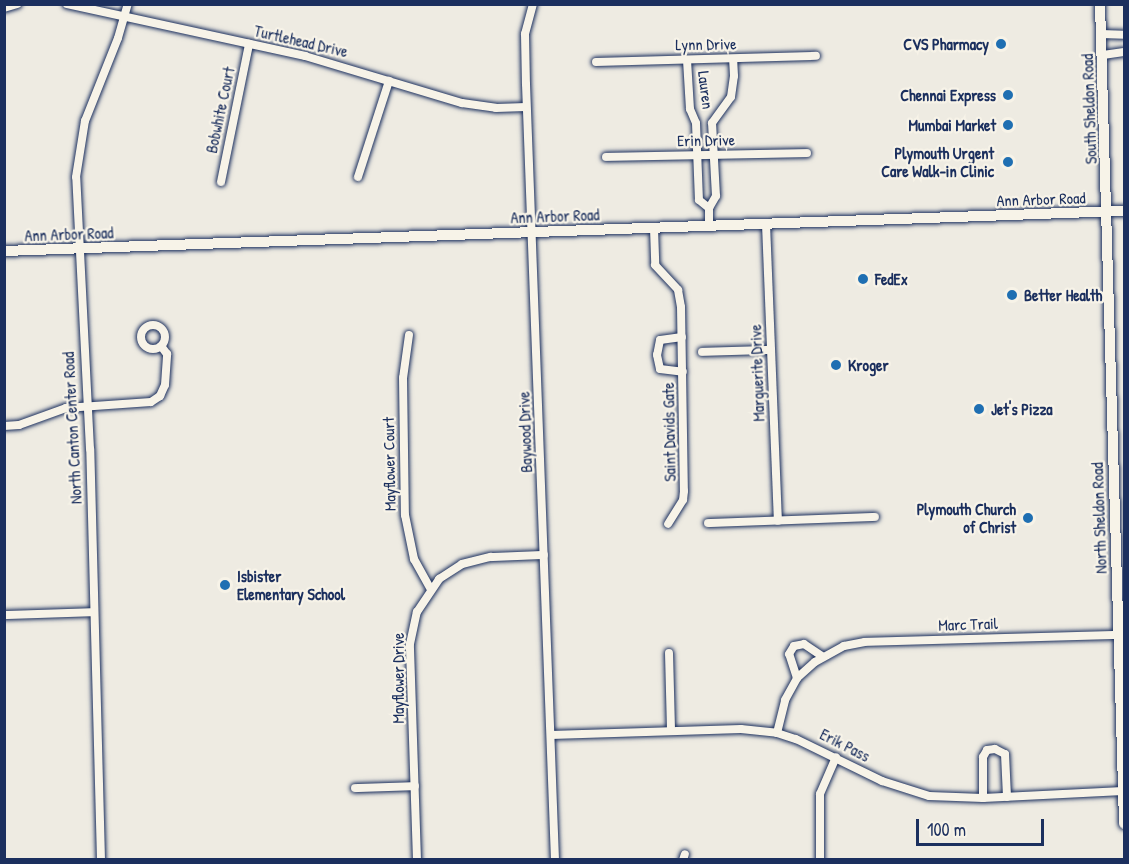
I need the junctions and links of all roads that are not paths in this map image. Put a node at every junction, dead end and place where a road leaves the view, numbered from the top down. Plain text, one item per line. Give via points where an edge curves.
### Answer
1 (67, 4) edge
2 (128, 4) edge
3 (533, 4) edge
4 (1100, 4) edge
5 (15, 5) edge
6 (4, 8) edge
7 (126, 17) junction
8 (1101, 34) junction
9 (1125, 35) edge
10 (249, 44) junction
11 (1125, 52) edge
12 (816, 56) dead end
13 (1102, 56) junction
14 (733, 59) junction
15 (687, 60) junction
16 (596, 62) dead end
17 (389, 81) junction
18 (526, 107) junction
19 (696, 123) junction
20 (712, 123) junction
21 (807, 153) dead end
22 (697, 155) junction
23 (713, 155) junction
24 (606, 158) dead end
25 (358, 177) dead end
26 (221, 182) dead end
27 (710, 208) junction
28 (1125, 211) edge
29 (1107, 212) junction
30 (766, 224) junction
31 (709, 226) junction
32 (654, 228) junction
33 (531, 232) junction
34 (78, 248) junction
35 (4, 252) edge
36 (409, 335) dead end
37 (682, 338) junction
38 (161, 346) dead end
39 (770, 350) junction
40 (702, 352) dead end
41 (683, 372) junction
42 (87, 406) junction
43 (4, 426) edge
44 (1119, 471) edge
45 (875, 517) dead end
46 (778, 521) junction
47 (708, 523) dead end
48 (668, 524) dead end
49 (544, 555) junction
50 (430, 588) junction
51 (94, 612) junction
52 (4, 615) edge
53 (1118, 635) junction
54 (669, 652) dead end
55 (823, 657) junction
56 (797, 678) junction
57 (1124, 728) edge
58 (671, 731) junction
59 (777, 734) junction
60 (551, 735) junction
61 (836, 757) junction
62 (415, 786) junction
63 (355, 788) dead end
64 (1123, 791) junction
65 (1007, 797) junction
66 (983, 798) junction
67 (1125, 824) edge
68 (101, 860) edge
69 (417, 860) edge
70 (555, 860) edge
71 (820, 860) edge

1 - 7 street, Turtlehead Drive
2 - 7 street, North Canton Center Road
3 - 18 street, Baywood Drive via 525,34
4 - 8 main road, South Sheldon Road
5 - 6 street
7 - 10 street, Turtlehead Drive
7 - 34 street, North Canton Center Road via 80,140 76,177
8 - 9 street
8 - 13 main road, South Sheldon Road
10 - 17 street, Turtlehead Drive
10 - 26 street, Bobwhite Court
11 - 13 street
12 - 14 street, Lynn Drive
13 - 29 main road, South Sheldon Road
14 - 15 street, Lynn Drive
14 - 20 street, Lauren via 731,97
15 - 16 street, Lynn Drive
15 - 19 street, Lauren via 690,109
17 - 18 street, Turtlehead Drive via 462,103
17 - 25 street
18 - 33 street, Baywood Drive
19 - 20 street, Lauren
19 - 22 street, Lauren
20 - 23 street, Lauren
21 - 23 street, Erin Drive
22 - 23 street, Erin Drive
22 - 24 street, Erin Drive
22 - 27 street, Lauren via 699,200
23 - 27 street, Lauren via 716,196
27 - 31 street, Lauren
28 - 29 main road, Ann Arbor Road
29 - 30 main road, Ann Arbor Road
29 - 44 main road, North Sheldon Road
30 - 31 main road, Ann Arbor Road
30 - 39 street, Marguerite Drive
31 - 32 main road, Ann Arbor Road
32 - 33 main road, Ann Arbor Road
32 - 37 street, Saint Davids Gate via 655,265 680,296
33 - 34 main road, Ann Arbor Road
33 - 49 street, Baywood Drive
34 - 35 main road, Ann Arbor Road
34 - 42 street, North Canton Center Road
36 - 50 street, Mayflower Court via 403,378 406,527 414,559
37 - 41 street, Saint Davids Gate
37 - 41 street, Saint Davids Gate via 660,340 657,355 660,369
38 - 42 street via 166,354 167,372 157,399 146,404
39 - 40 street
39 - 46 street, Marguerite Drive
41 - 48 street, Saint Davids Gate via 684,491 683,500
42 - 43 street via 56,410 30,422
42 - 51 street, North Canton Center Road
44 - 53 main road, North Sheldon Road
45 - 46 street
46 - 47 street
49 - 50 street, Mayflower Drive via 474,560 449,571
49 - 60 street, Baywood Drive
50 - 62 street, Mayflower Drive via 417,612 410,638
51 - 52 street
51 - 68 street, North Canton Center Road
53 - 55 street, Marc Trail via 865,642 844,646
53 - 57 main road, North Sheldon Road
54 - 58 street
55 - 56 street, Marc Trail
55 - 56 street via 804,644 794,646 789,654
56 - 59 street, Marc Trail via 785,700
57 - 64 main road, North Sheldon Road
58 - 59 street, Erik Pass via 741,729
58 - 60 street, Erik Pass
59 - 61 street, Erik Pass
60 - 70 street, Baywood Drive
61 - 66 street, Erik Pass via 912,792
61 - 71 street via 820,794
62 - 63 street
62 - 69 street, Mayflower Drive
64 - 65 street, Erik Pass
64 - 67 main road, North Sheldon Road
65 - 66 street, Erik Pass
65 - 66 street via 1005,754 994,748 983,757

